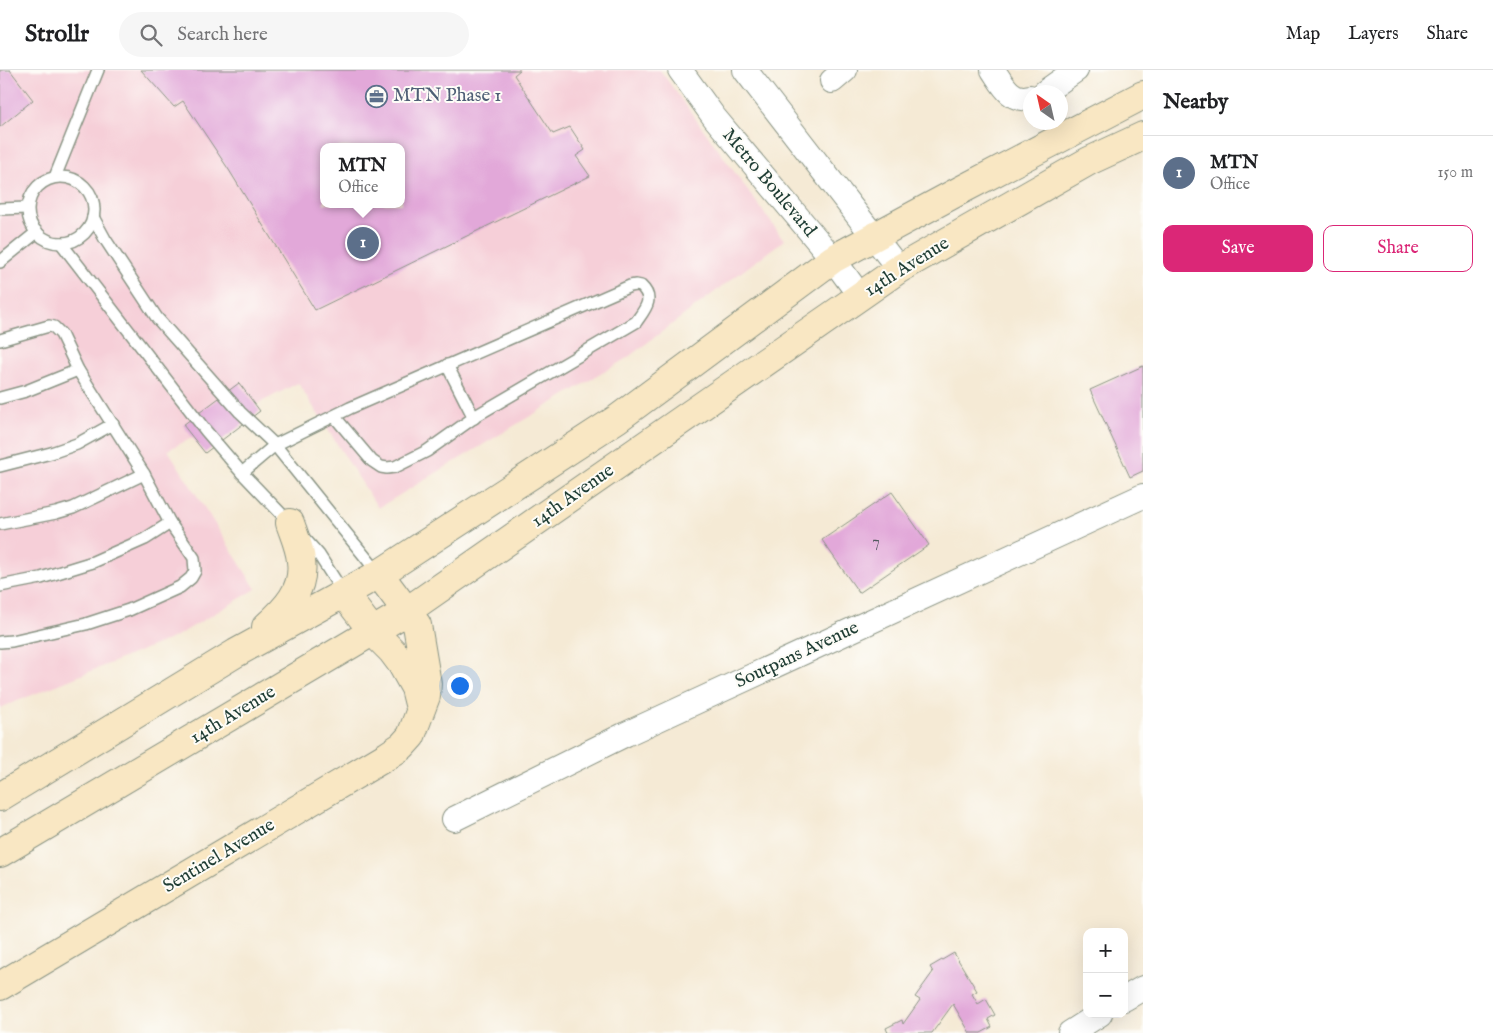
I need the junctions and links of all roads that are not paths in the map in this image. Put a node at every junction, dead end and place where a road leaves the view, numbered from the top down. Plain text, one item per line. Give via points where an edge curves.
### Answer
1 (98, 70) edge
2 (680, 70) edge
3 (745, 70) edge
4 (993, 70) edge
5 (1076, 70) edge
6 (1055, 85) edge
7 (1143, 95) edge
8 (1023, 99) edge
9 (1143, 136) edge
10 (56, 177) junction
11 (27, 208) junction
12 (0, 209) edge
13 (93, 217) junction
14 (37, 232) junction
15 (874, 237) junction
16 (62, 243) junction
17 (833, 259) junction
18 (0, 262) edge
19 (899, 269) junction
20 (860, 296) junction
21 (0, 340) edge
22 (447, 365) junction
23 (78, 370) junction
24 (0, 398) edge
25 (334, 416) junction
26 (474, 418) junction
27 (113, 424) junction
28 (275, 445) junction
29 (0, 466) edge
30 (242, 473) junction
31 (144, 474) junction
32 (1143, 496) edge
33 (170, 523) junction
34 (290, 523) junction
35 (0, 524) edge
36 (379, 574) junction
37 (0, 586) edge
38 (344, 594) junction
39 (407, 611) junction
40 (372, 632) junction
41 (0, 642) edge
42 (236, 653) junction
43 (421, 710) junction
44 (0, 797) edge
45 (454, 819) dead end
46 (0, 853) edge
47 (0, 986) edge
48 (1143, 988) edge
49 (1128, 997) edge
50 (1094, 1018) edge
51 (1070, 1033) edge

1 - 10 lane
2 - 17 street, Metro Boulevard via 714,117
3 - 15 street
4 - 8 street via 1008,92
5 - 6 street
7 - 15 main road, 14th Avenue
9 - 19 main road, 14th Avenue via 1089,161
10 - 11 lane via 45,180 36,188
10 - 13 lane via 76,180 85,187 94,206
11 - 12 lane
11 - 14 lane via 28,218
13 - 16 lane via 82,236
13 - 28 lane via 157,318 240,412
14 - 16 lane via 50,241
14 - 18 lane
15 - 17 main road, 14th Avenue
15 - 19 street
16 - 30 lane
17 - 20 street, Metro Boulevard
17 - 36 main road, 14th Avenue via 617,419
19 - 20 main road, 14th Avenue
20 - 39 main road, 14th Avenue
21 - 23 lane via 43,327 54,327 61,334
22 - 25 lane
22 - 26 lane
22 - 26 lane via 630,286 641,286 648,295 646,306 636,322
23 - 24 lane
23 - 27 lane
25 - 26 lane via 372,461 387,468 427,452
25 - 28 lane
27 - 29 lane via 77,444
27 - 31 lane
28 - 30 lane
28 - 36 lane
30 - 34 lane
31 - 33 lane
31 - 35 lane via 73,508
32 - 45 street, Soutpans Avenue via 635,730
33 - 37 lane via 145,540 93,562
33 - 41 lane via 194,558 195,574 180,587 129,610 86,624
34 - 38 lane via 319,554
34 - 42 main road via 301,560 298,590 288,606
36 - 38 main road, 14th Avenue
36 - 39 main road, Sentinel Avenue
38 - 40 main road
38 - 42 main road, 14th Avenue
39 - 40 main road, 14th Avenue
39 - 43 main road, Sentinel Avenue via 417,626 427,684
40 - 43 main road via 401,662 415,688
40 - 46 main road, 14th Avenue
42 - 44 main road, 14th Avenue
43 - 47 main road, Sentinel Avenue via 411,736 388,756
48 - 49 street
50 - 51 street

